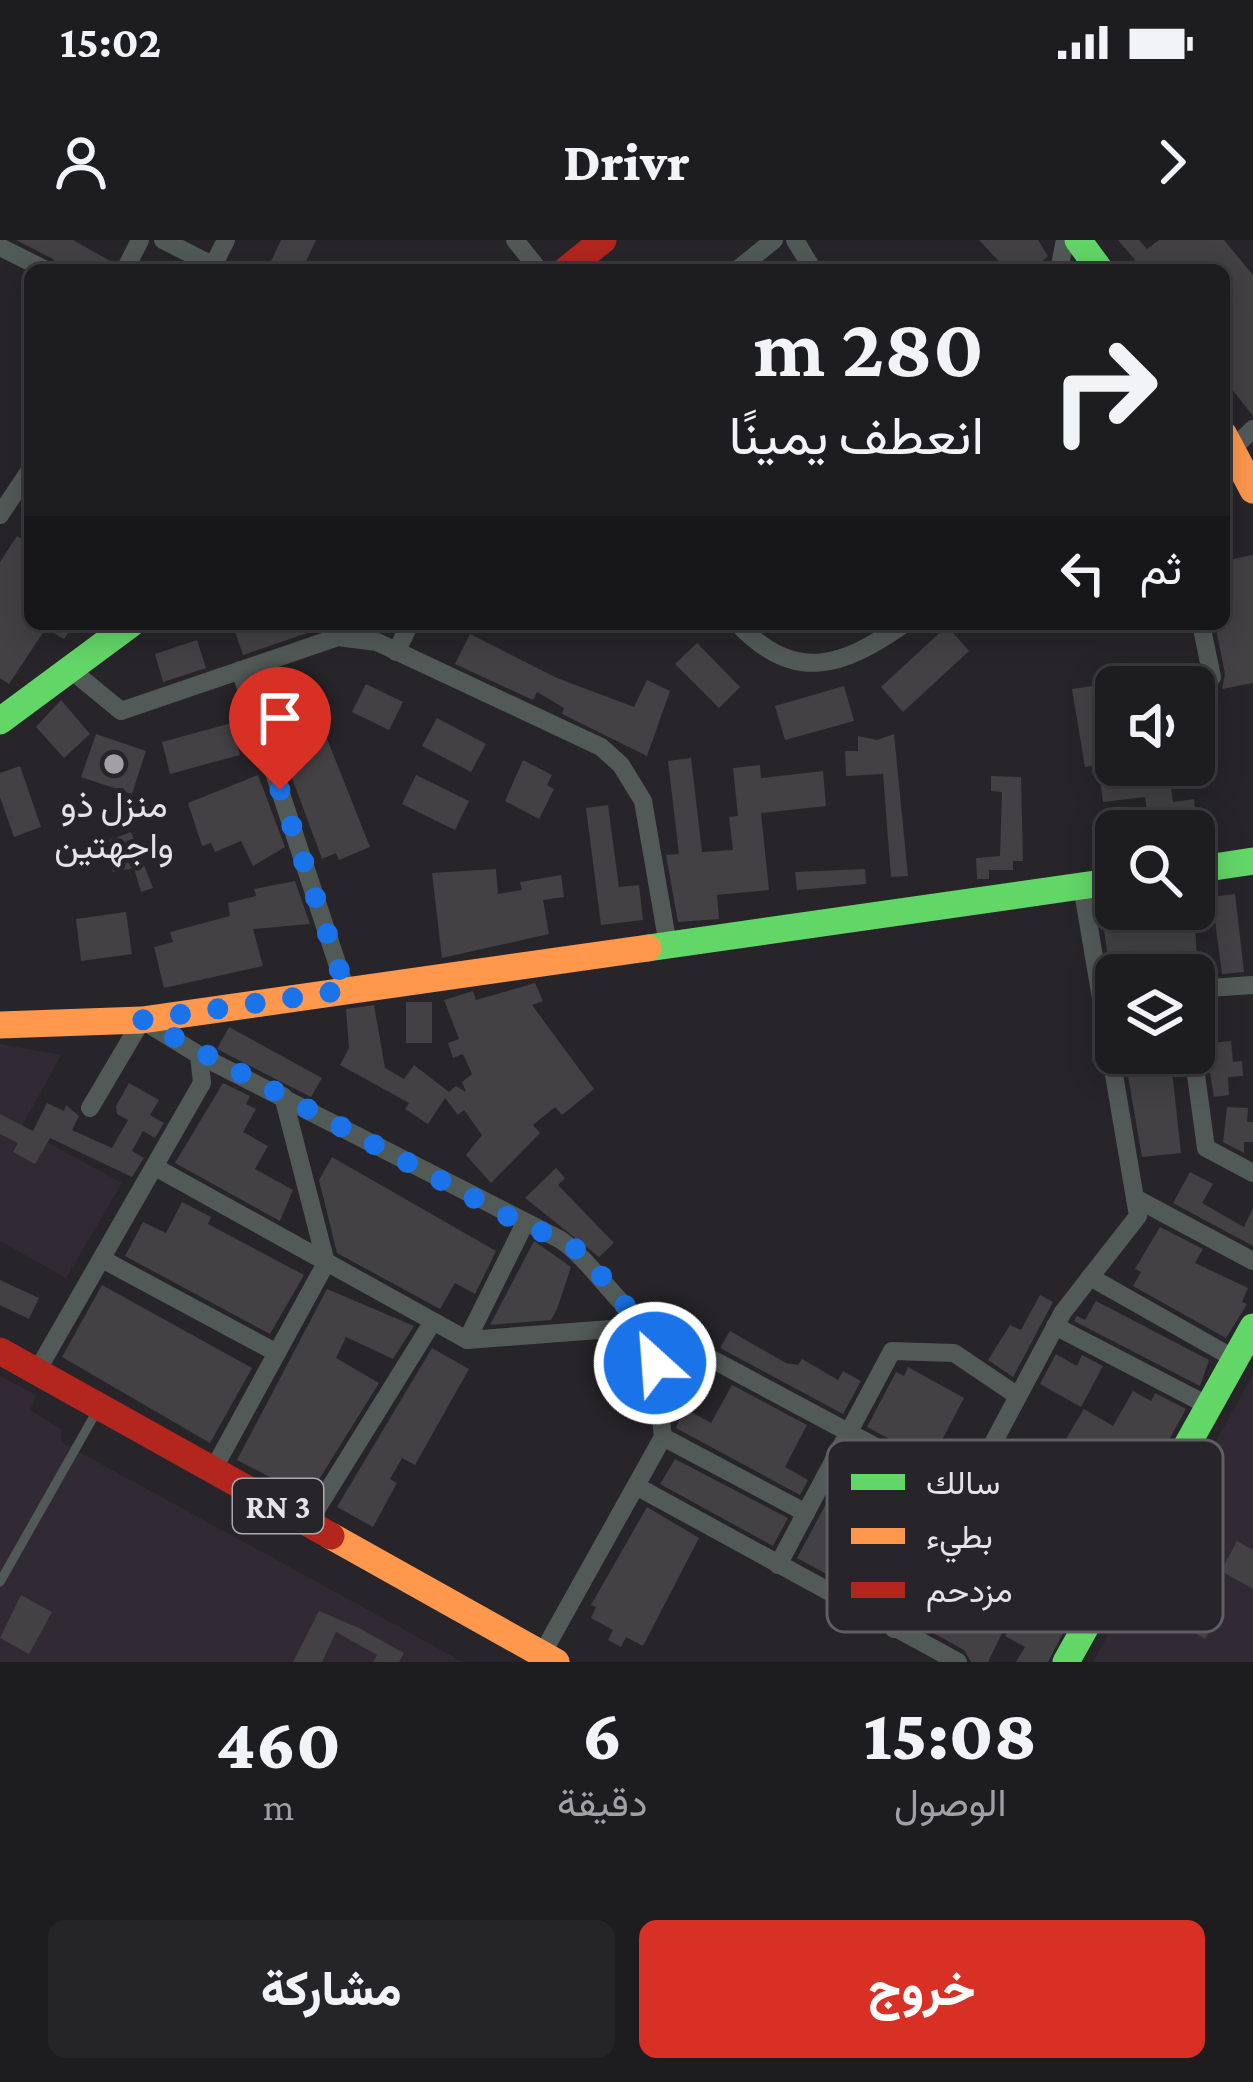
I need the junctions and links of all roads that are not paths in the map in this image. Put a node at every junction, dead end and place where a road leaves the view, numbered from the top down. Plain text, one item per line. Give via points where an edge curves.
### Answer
1 (164, 240) edge
2 (514, 240) edge
3 (603, 240) edge
4 (773, 240) edge
5 (0, 247) edge
6 (34, 264) edge
7 (209, 264) edge
8 (534, 264) edge
9 (573, 264) edge
10 (744, 264) edge
11 (1237, 437) edge
12 (24, 479) edge
13 (1253, 490) edge
14 (0, 515) edge
15 (122, 630) edge
16 (407, 630) edge
17 (744, 630) edge
18 (895, 630) edge
19 (1202, 630) edge
20 (396, 652) junction
21 (1210, 666) edge
22 (70, 669) junction
23 (240, 670) junction
24 (0, 721) edge
25 (1253, 861) edge
26 (1215, 867) edge
27 (1095, 884) edge
28 (1082, 886) junction
29 (668, 945) junction
30 (1099, 954) edge
31 (1253, 985) edge
32 (1215, 988) edge
33 (346, 990) junction
34 (142, 1020) junction
35 (0, 1025) edge
36 (200, 1055) junction
37 (1119, 1074) edge
38 (1196, 1074) edge
39 (283, 1096) junction
40 (90, 1108) dead end
41 (155, 1167) junction
42 (1253, 1173) edge
43 (1135, 1198) junction
44 (524, 1225) junction
45 (102, 1259) junction
46 (1253, 1261) edge
47 (326, 1263) junction
48 (1090, 1277) junction
49 (432, 1323) junction
50 (650, 1326) junction
51 (1055, 1326) junction
52 (1253, 1327) edge
53 (467, 1340) junction
54 (0, 1351) edge
55 (277, 1352) junction
56 (1235, 1359) junction
57 (37, 1371) junction
58 (1018, 1396) junction
59 (100, 1406) junction
60 (1209, 1406) junction
61 (848, 1433) junction
62 (663, 1437) junction
63 (844, 1440) edge
64 (860, 1440) edge
65 (995, 1440) edge
66 (1190, 1440) edge
67 (213, 1470) junction
68 (827, 1473) edge
69 (636, 1486) junction
70 (806, 1513) junction
71 (308, 1523) junction
72 (778, 1565) junction
73 (0, 1582) edge
74 (827, 1592) edge
75 (900, 1632) edge
76 (1083, 1632) edge
77 (549, 1658) edge
78 (958, 1662) edge
79 (1066, 1662) edge

1 - 7 street
2 - 8 street
3 - 9 street
4 - 10 street
5 - 6 street
11 - 13 street
12 - 14 street
15 - 22 street
16 - 20 street
17 - 18 street via 763,651 818,664 853,657
19 - 21 street
20 - 23 street via 338,637
20 - 29 street via 601,747 621,765 643,801
22 - 23 street via 121,711
22 - 24 street
23 - 33 street
25 - 26 street
27 - 28 street
28 - 29 street
28 - 30 street
29 - 33 street
31 - 32 street
33 - 34 street
34 - 35 street
34 - 36 street
34 - 40 street
36 - 39 street
36 - 41 street via 202,1083
37 - 43 street
38 - 42 street via 1206,1148
39 - 44 street
39 - 47 street
41 - 45 street
41 - 47 street
43 - 46 street
43 - 48 street via 1138,1216
44 - 50 street via 590,1261 626,1311
44 - 53 street
45 - 55 street
45 - 57 street
47 - 49 street
47 - 55 street
48 - 51 street
48 - 56 street
49 - 53 street
49 - 71 street
50 - 53 street
50 - 61 street
50 - 62 street
51 - 58 street
51 - 60 street
52 - 56 street
54 - 57 street, RN 3
55 - 67 street
56 - 60 street
57 - 59 street, RN 3
58 - 61 street via 954,1353 892,1351
58 - 65 street
59 - 67 street, RN 3
59 - 73 lane
60 - 66 street
61 - 63 street
61 - 64 street
62 - 69 street
62 - 70 street
67 - 71 street, RN 3
68 - 70 street
69 - 72 street
69 - 77 street
70 - 72 street
71 - 77 street, RN 3
72 - 74 street
75 - 78 street
76 - 79 street

